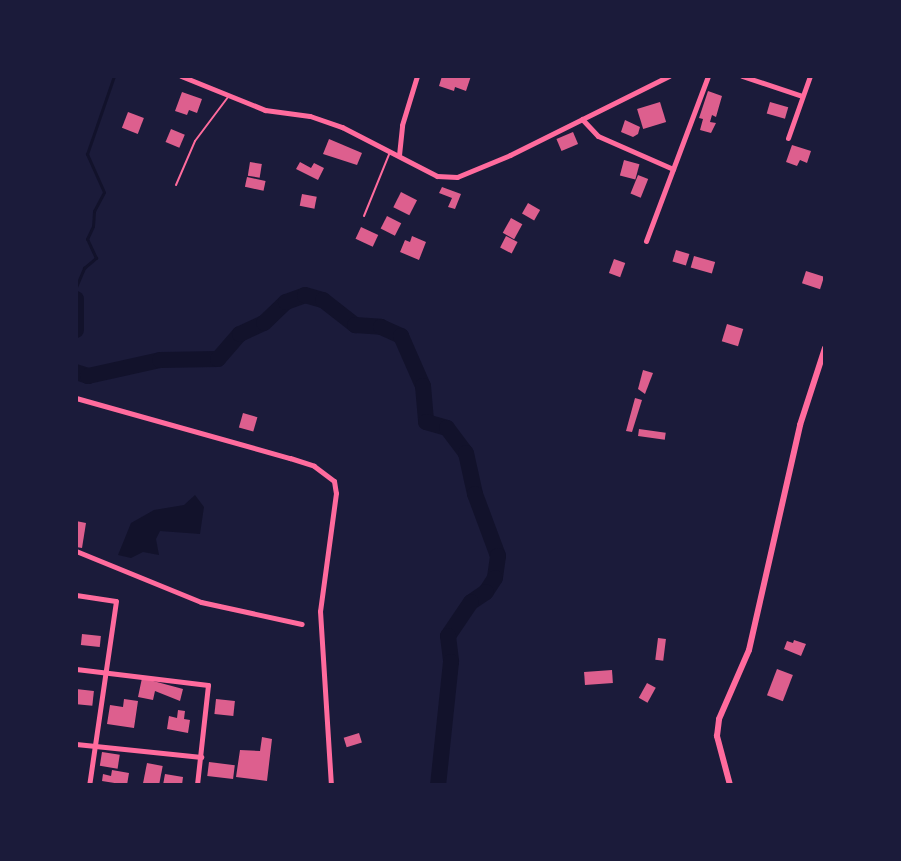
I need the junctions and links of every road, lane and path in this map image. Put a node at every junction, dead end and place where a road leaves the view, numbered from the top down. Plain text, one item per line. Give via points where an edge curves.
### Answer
1 (181, 76) edge
2 (417, 76) edge
3 (669, 76) edge
4 (708, 76) edge
5 (742, 76) edge
6 (810, 76) edge
7 (229, 96) junction
8 (802, 96) junction
9 (582, 119) junction
10 (788, 138) dead end
11 (390, 150) junction
12 (399, 155) junction
13 (673, 169) junction
14 (176, 185) dead end
15 (364, 216) dead end
16 (646, 241) dead end
17 (825, 348) edge
18 (76, 398) edge
19 (76, 551) edge
20 (76, 595) edge
21 (302, 624) dead end
22 (76, 669) edge
23 (105, 672) junction
24 (76, 744) edge
25 (95, 746) junction
26 (201, 757) junction
27 (89, 785) edge
28 (197, 785) edge
29 (331, 785) edge
30 (730, 785) edge

1 - 7 street
2 - 12 street
3 - 9 street
4 - 13 street
5 - 8 street
6 - 8 street
7 - 11 street via 265,110 310,116
7 - 14 lane via 200,134
8 - 10 street
9 - 12 street via 457,177 437,176
9 - 13 street via 598,136
11 - 12 street
11 - 15 lane
13 - 16 street
17 - 30 street via 800,425 749,650 719,719 717,736
18 - 29 street via 302,462 334,481 320,611
19 - 21 street via 201,602
20 - 23 street via 116,601
22 - 23 street
23 - 25 street
23 - 26 street via 208,685
24 - 25 street
25 - 26 street
25 - 27 street
26 - 28 street

